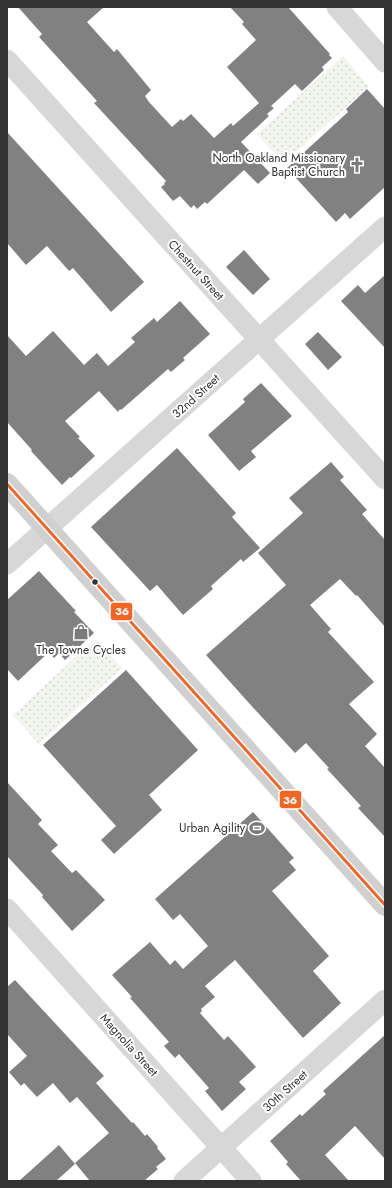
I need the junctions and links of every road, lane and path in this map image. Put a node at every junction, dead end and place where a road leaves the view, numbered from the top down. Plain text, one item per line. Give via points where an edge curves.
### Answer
1 (337, 7) edge
2 (7, 60) edge
3 (385, 62) edge
4 (385, 227) edge
5 (259, 340) junction
6 (385, 479) edge
7 (7, 484) edge
8 (47, 528) junction
9 (7, 564) edge
10 (385, 905) edge
11 (7, 910) edge
12 (385, 1000) edge
13 (221, 1148) junction
14 (184, 1181) edge
15 (251, 1181) edge

1 - 3 street
2 - 5 street, Chestnut Street
4 - 5 street, 32nd Street
5 - 6 street, Chestnut Street
5 - 8 street, 32nd Street
7 - 8 main road
8 - 9 street, 32nd Street
8 - 10 main road
11 - 13 street, Magnolia Street
12 - 13 street, 30th Street
13 - 14 street, 30th Street
13 - 15 street, Magnolia Street

